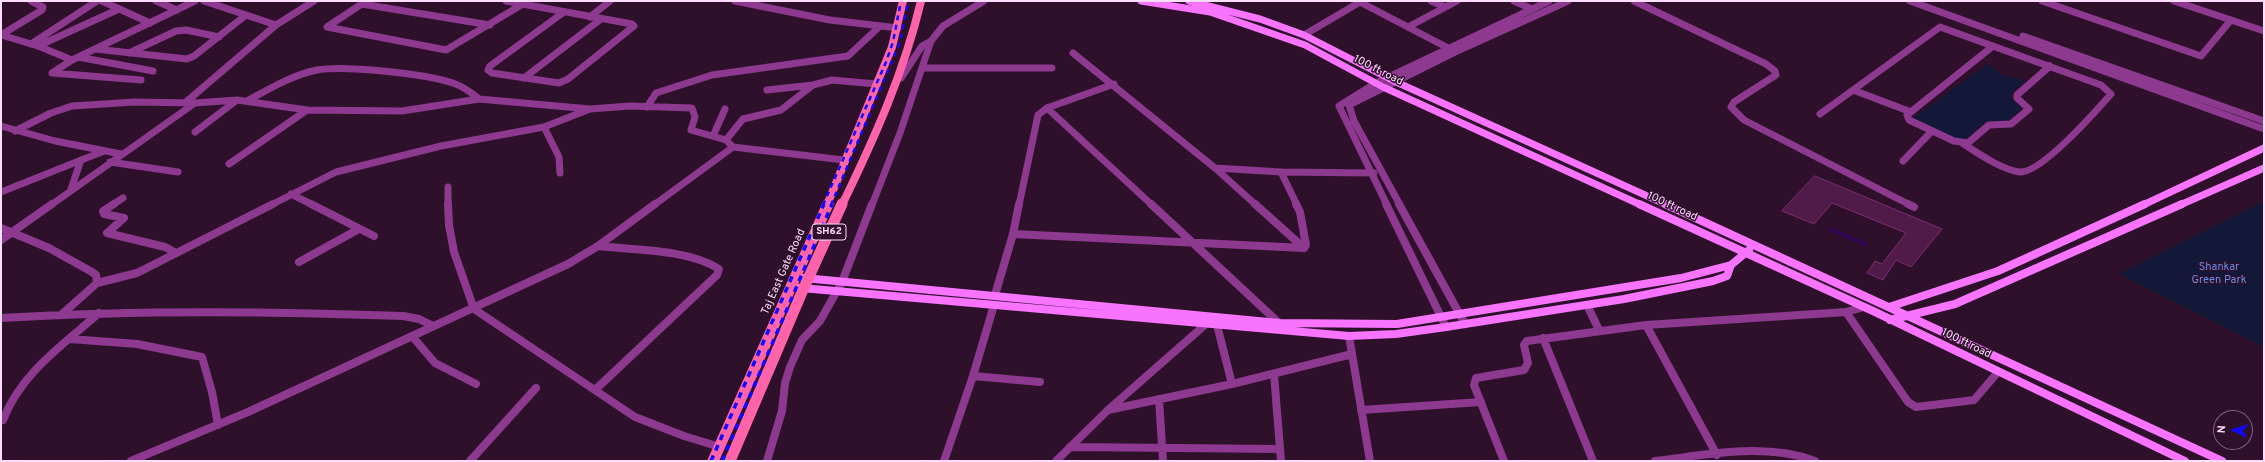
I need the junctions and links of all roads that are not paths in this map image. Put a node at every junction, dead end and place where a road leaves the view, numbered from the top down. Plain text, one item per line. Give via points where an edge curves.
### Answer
1 (32, 1) edge
2 (97, 1) edge
3 (102, 1) edge
4 (156, 1) edge
5 (195, 1) edge
6 (204, 1) edge
7 (314, 1) edge
8 (506, 1) edge
9 (551, 1) edge
10 (610, 1) edge
11 (735, 1) edge
12 (903, 1) edge
13 (921, 1) edge
14 (984, 1) edge
15 (1141, 1) edge
16 (1189, 1) edge
17 (1359, 1) edge
18 (1431, 1) edge
19 (1456, 1) edge
20 (1514, 1) edge
21 (1549, 1) edge
22 (1568, 1) edge
23 (1634, 1) edge
24 (1910, 1) edge
25 (1925, 1) edge
26 (2042, 1) edge
27 (2174, 1) edge
28 (2184, 1) edge
29 (364, 2) edge
30 (746, 2) edge
31 (523, 4) junction
32 (1445, 7) junction
33 (542, 8) junction
34 (1532, 9) junction
35 (120, 10) junction
36 (177, 10) junction
37 (564, 12) junction
38 (246, 15) junction
39 (590, 16) junction
40 (601, 19) junction
41 (2231, 20) junction
42 (150, 23) junction
43 (276, 25) junction
44 (490, 25) junction
45 (2264, 26) edge
46 (879, 27) junction
47 (1408, 27) junction
48 (898, 28) junction
49 (2264, 31) edge
50 (1, 35) edge
51 (1304, 35) junction
52 (219, 37) junction
53 (931, 41) junction
54 (2027, 43) junction
55 (34, 45) junction
56 (1993, 46) junction
57 (1447, 48) junction
58 (95, 49) junction
59 (1455, 52) junction
60 (2051, 52) junction
61 (129, 53) junction
62 (1073, 54) dead end
63 (2016, 54) junction
64 (75, 59) junction
65 (2032, 60) junction
66 (2050, 66) junction
67 (922, 68) junction
68 (1052, 68) dead end
69 (153, 71) dead end
70 (524, 78) junction
71 (141, 80) dead end
72 (1391, 80) junction
73 (876, 84) junction
74 (1114, 84) junction
75 (813, 85) junction
76 (1380, 85) junction
77 (768, 90) dead end
78 (1853, 90) junction
79 (894, 93) junction
80 (479, 99) junction
81 (237, 100) junction
82 (246, 101) junction
83 (186, 102) junction
84 (195, 103) junction
85 (647, 106) junction
86 (1047, 108) junction
87 (590, 109) junction
88 (307, 110) junction
89 (725, 110) dead end
90 (1911, 112) junction
91 (1820, 114) dead end
92 (2264, 121) edge
93 (1, 126) edge
94 (544, 128) junction
95 (2264, 129) edge
96 (15, 131) junction
97 (1932, 131) junction
98 (195, 132) dead end
99 (713, 136) junction
100 (726, 140) junction
101 (1962, 143) junction
102 (733, 147) junction
103 (2264, 148) edge
104 (104, 151) junction
105 (121, 154) junction
106 (81, 160) junction
107 (844, 160) junction
108 (1903, 160) dead end
109 (110, 162) junction
110 (229, 164) dead end
111 (1215, 168) junction
112 (2264, 168) edge
113 (178, 172) dead end
114 (1281, 172) junction
115 (560, 173) dead end
116 (1370, 173) junction
117 (1382, 173) junction
118 (448, 187) dead end
119 (71, 189) junction
120 (1, 192) edge
121 (291, 194) junction
122 (123, 198) dead end
123 (1914, 207) dead end
124 (1, 228) edge
125 (359, 229) junction
126 (11, 232) junction
127 (1013, 234) junction
128 (374, 236) dead end
129 (1, 240) edge
130 (1194, 244) junction
131 (1754, 245) junction
132 (598, 246) junction
133 (1304, 248) junction
134 (176, 253) junction
135 (1746, 253) junction
136 (299, 262) dead end
137 (1731, 265) junction
138 (795, 277) junction
139 (808, 278) junction
140 (97, 283) junction
141 (840, 286) junction
142 (790, 287) junction
143 (804, 288) junction
144 (995, 295) junction
145 (994, 305) junction
146 (1587, 305) junction
147 (1864, 307) junction
148 (1891, 307) junction
149 (474, 309) junction
150 (1873, 311) junction
151 (1846, 312) junction
152 (99, 313) junction
153 (1458, 314) junction
154 (61, 315) junction
155 (1910, 316) junction
156 (1441, 317) junction
157 (1, 318) edge
158 (1890, 320) junction
159 (1279, 323) junction
160 (1206, 324) junction
161 (1465, 324) junction
162 (1217, 325) junction
163 (434, 326) junction
164 (1646, 326) junction
165 (1446, 327) junction
166 (1600, 330) junction
167 (412, 336) junction
168 (1349, 336) junction
169 (1543, 338) junction
170 (70, 339) junction
171 (1352, 354) junction
172 (1998, 372) junction
173 (1274, 374) junction
174 (973, 376) junction
175 (1040, 382) dead end
176 (476, 384) dead end
177 (1232, 384) junction
178 (536, 388) dead end
179 (596, 389) junction
180 (1159, 400) junction
181 (1481, 402) junction
182 (1108, 410) junction
183 (1361, 410) junction
184 (3, 420) dead end
185 (218, 425) junction
186 (720, 447) junction
187 (1070, 447) junction
188 (1164, 448) junction
189 (1280, 449) junction
190 (1717, 455) junction
191 (131, 461) edge
192 (470, 461) edge
193 (713, 461) edge
194 (730, 461) edge
195 (767, 461) edge
196 (944, 461) edge
197 (1056, 461) edge
198 (1163, 461) edge
199 (1281, 461) edge
200 (1370, 461) edge
201 (1504, 461) edge
202 (1593, 461) edge
203 (1655, 461) edge
204 (1815, 461) edge
205 (2185, 461) edge
206 (2222, 461) edge

1 - 50 street via 41,5 42,10
2 - 55 street
3 - 35 street
4 - 36 street
5 - 36 street
6 - 38 street
7 - 43 street
8 - 31 street
9 - 33 street
10 - 39 street
11 - 30 street
12 - 48 main road, Taj East Gate Road / SH62
13 - 79 main road, SH62 via 913,39
14 - 53 street via 943,26
15 - 76 street, 100 ft road via 1210,12 1285,37
16 - 51 street, 100 ft road via 1260,19
17 - 47 street
17 - 51 street
18 - 32 street
19 - 32 street
20 - 34 street
21 - 34 street
22 - 59 street
23 - 123 street via 1766,64 1775,71 1776,75 1734,102 1731,107 1733,111 1744,120
24 - 54 street
25 - 92 street
26 - 41 street via 2200,56
27 - 41 street
28 - 45 street
29 - 44 street
29 - 44 street via 327,27 446,50
30 - 46 street via 830,20
31 - 33 street
31 - 44 street
32 - 47 street
33 - 37 street
34 - 57 street
35 - 42 street
35 - 55 street
36 - 42 street
37 - 39 street
37 - 70 street via 488,70 492,73
38 - 43 street
38 - 52 street
39 - 40 street
40 - 70 street
40 - 70 street via 634,26 564,82
41 - 49 street
42 - 58 street
43 - 83 street
46 - 48 street
46 - 85 street via 848,56 712,75 656,93
47 - 57 street
48 - 73 main road, Taj East Gate Road / SH62
50 - 55 street
51 - 72 street, 100 ft road
52 - 61 street via 186,30 176,31
52 - 61 street via 187,59
53 - 67 street
53 - 79 street via 924,44 914,56
54 - 60 street
54 - 63 street via 2025,50
55 - 64 street
56 - 63 street
56 - 78 street via 1940,27
56 - 90 street
57 - 59 street
57 - 72 street
58 - 61 street
58 - 64 street
59 - 72 street
60 - 65 street via 2036,56
60 - 95 street
62 - 74 street
63 - 65 street
64 - 69 street
64 - 71 street via 52,73
65 - 66 street
66 - 101 street via 2018,95 2017,98 2029,109 2016,121 2011,124 1989,124 1968,143
66 - 101 street via 2101,85 2111,94 2058,149 2032,169 2021,172
67 - 68 street
67 - 141 street via 900,133
72 - 76 street
72 - 131 street, 100 ft road
73 - 75 street via 832,80
73 - 107 main road, Taj East Gate Road / SH62
74 - 86 street
74 - 111 street
75 - 77 street
75 - 100 street via 781,110 743,119
76 - 116 street via 1339,106
76 - 117 street via 1349,108
76 - 135 street, 100 ft road
78 - 90 street
78 - 91 street
79 - 139 main road, SH62
80 - 82 street via 469,88 451,83 403,74 320,69 301,75
80 - 87 street
80 - 88 street via 416,110
81 - 82 street
81 - 84 street
81 - 98 street
82 - 88 street
83 - 84 street
83 - 96 street via 72,106 51,113
84 - 105 street
85 - 87 street
85 - 99 street via 692,108 695,117 690,130
86 - 127 street via 1038,115
86 - 130 street
87 - 94 street
88 - 110 street
89 - 99 street
90 - 97 street via 1906,118 1908,120
93 - 96 street
94 - 115 street via 559,157
94 - 121 street via 448,144 349,168 325,176
96 - 104 street
97 - 101 street
97 - 108 street
99 - 100 street
100 - 102 street
102 - 107 street
102 - 132 street
103 - 148 street via 1998,271
104 - 105 street
104 - 106 street
105 - 109 street
106 - 119 street
106 - 120 street
107 - 138 main road, Taj East Gate Road / SH62
109 - 113 street
109 - 119 street
111 - 114 street
111 - 133 street
112 - 155 street via 1956,304
114 - 116 street
114 - 133 street via 1302,219 1306,245
116 - 117 street
116 - 156 street
117 - 153 street
118 - 149 street via 449,225 454,252
119 - 126 street
121 - 125 street
121 - 134 street
122 - 134 street via 103,211 104,214 124,218 106,233 166,247
124 - 126 street
125 - 128 street
125 - 136 street
126 - 129 street
126 - 140 street via 49,248 92,272 96,275
127 - 130 street
127 - 144 street
130 - 133 street
130 - 159 street
131 - 135 street
131 - 148 street, 100 ft road
132 - 149 street via 554,271
132 - 179 street via 677,256 704,262 720,269 717,275 666,325
134 - 140 street via 127,277
135 - 137 street
135 - 147 street, 100 ft road
137 - 146 street via 1727,276 1713,281
137 - 153 street via 1681,278
138 - 139 street
138 - 142 main road, Taj East Gate Road / SH62
139 - 141 street
139 - 143 main road, SH62
140 - 154 street
141 - 143 street
141 - 144 street
141 - 145 street
141 - 195 street via 820,321 802,340 790,367 785,383 782,411
142 - 143 street
142 - 186 main road, Taj East Gate Road / SH62
143 - 194 main road, SH62
144 - 159 street
145 - 160 street
145 - 174 street
146 - 161 street
146 - 166 street
147 - 150 street, 100 ft road
147 - 151 street
148 - 150 street
148 - 155 street, 100 ft road
149 - 163 street
149 - 179 street
150 - 158 street, 100 ft road
151 - 164 street
151 - 172 street via 1908,402 1916,408 1974,400
152 - 154 street
152 - 163 street via 273,312 402,316 419,319
152 - 170 street
153 - 156 street
153 - 161 street
154 - 157 street
155 - 158 street
155 - 206 street, 100 ft road
156 - 159 street via 1396,324
156 - 165 street
158 - 172 street, 100 ft road
160 - 162 street
160 - 182 street
161 - 165 street
162 - 168 street
162 - 177 street
163 - 167 street
164 - 166 street
164 - 190 street
165 - 168 street via 1396,334
166 - 169 street
167 - 176 street via 435,363
167 - 185 street
168 - 171 street
169 - 181 street via 1524,343 1528,362 1524,370 1476,378 1474,385
169 - 202 street
170 - 184 street via 21,384 10,398
170 - 185 street via 118,340 171,348 202,357
171 - 173 street
171 - 183 street
172 - 205 street, 100 ft road
173 - 177 street
173 - 189 street
174 - 175 street
174 - 196 street
177 - 180 street
178 - 192 street
179 - 186 street via 635,417
180 - 182 street
180 - 188 street
181 - 183 street
181 - 201 street
182 - 187 street
183 - 200 street
185 - 191 street
186 - 193 main road, Taj East Gate Road / SH62
187 - 188 street
187 - 197 street
188 - 189 street
188 - 198 street
189 - 199 street
190 - 203 street
190 - 204 street via 1782,452 1800,454

